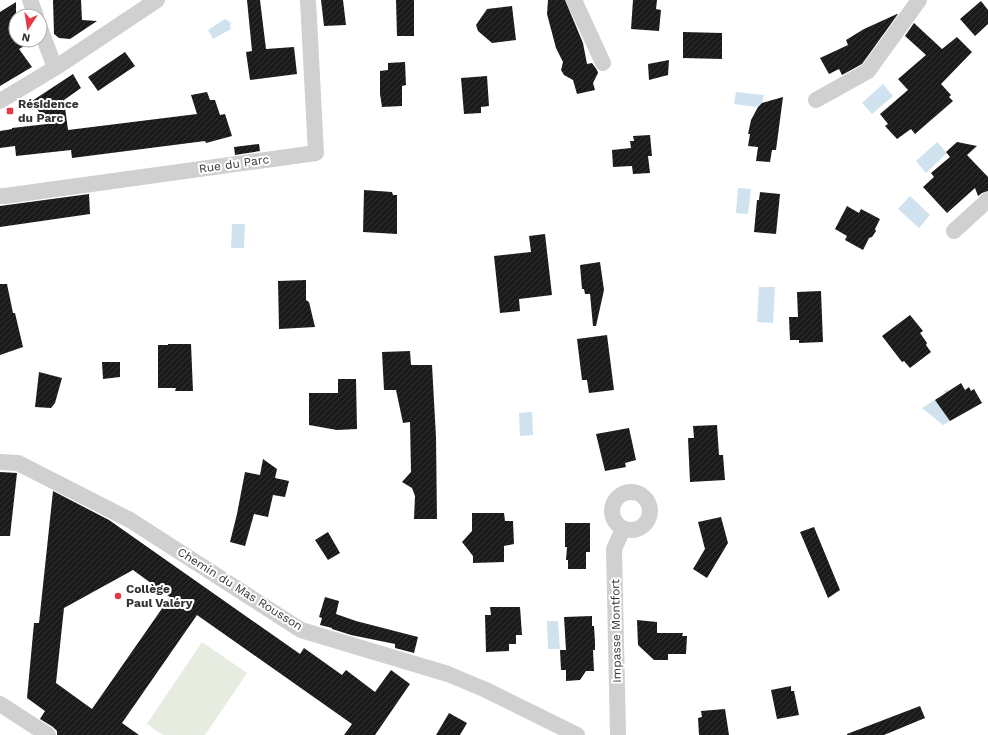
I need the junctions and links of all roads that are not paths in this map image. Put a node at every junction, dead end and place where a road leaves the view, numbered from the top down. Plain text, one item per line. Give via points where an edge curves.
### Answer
1 (157, 0) edge
2 (308, 0) edge
3 (574, 0) edge
4 (919, 0) edge
5 (48, 48) edge
6 (603, 63) dead end
7 (55, 68) junction
8 (0, 100) edge
9 (816, 100) dead end
10 (0, 196) edge
11 (988, 200) edge
12 (954, 231) dead end
13 (0, 462) edge
14 (623, 529) dead end
15 (0, 704) edge
16 (48, 735) edge
17 (578, 735) edge
18 (618, 735) edge

1 - 7 street
2 - 10 street, Rue du Parc via 316,153
3 - 6 street
4 - 9 street via 868,71
5 - 7 street
7 - 8 street
11 - 12 street
13 - 17 street, Chemin du Mas Rousson via 18,463 130,520 301,630 448,674
14 - 18 street, Impasse Montfort via 614,549
15 - 16 street

